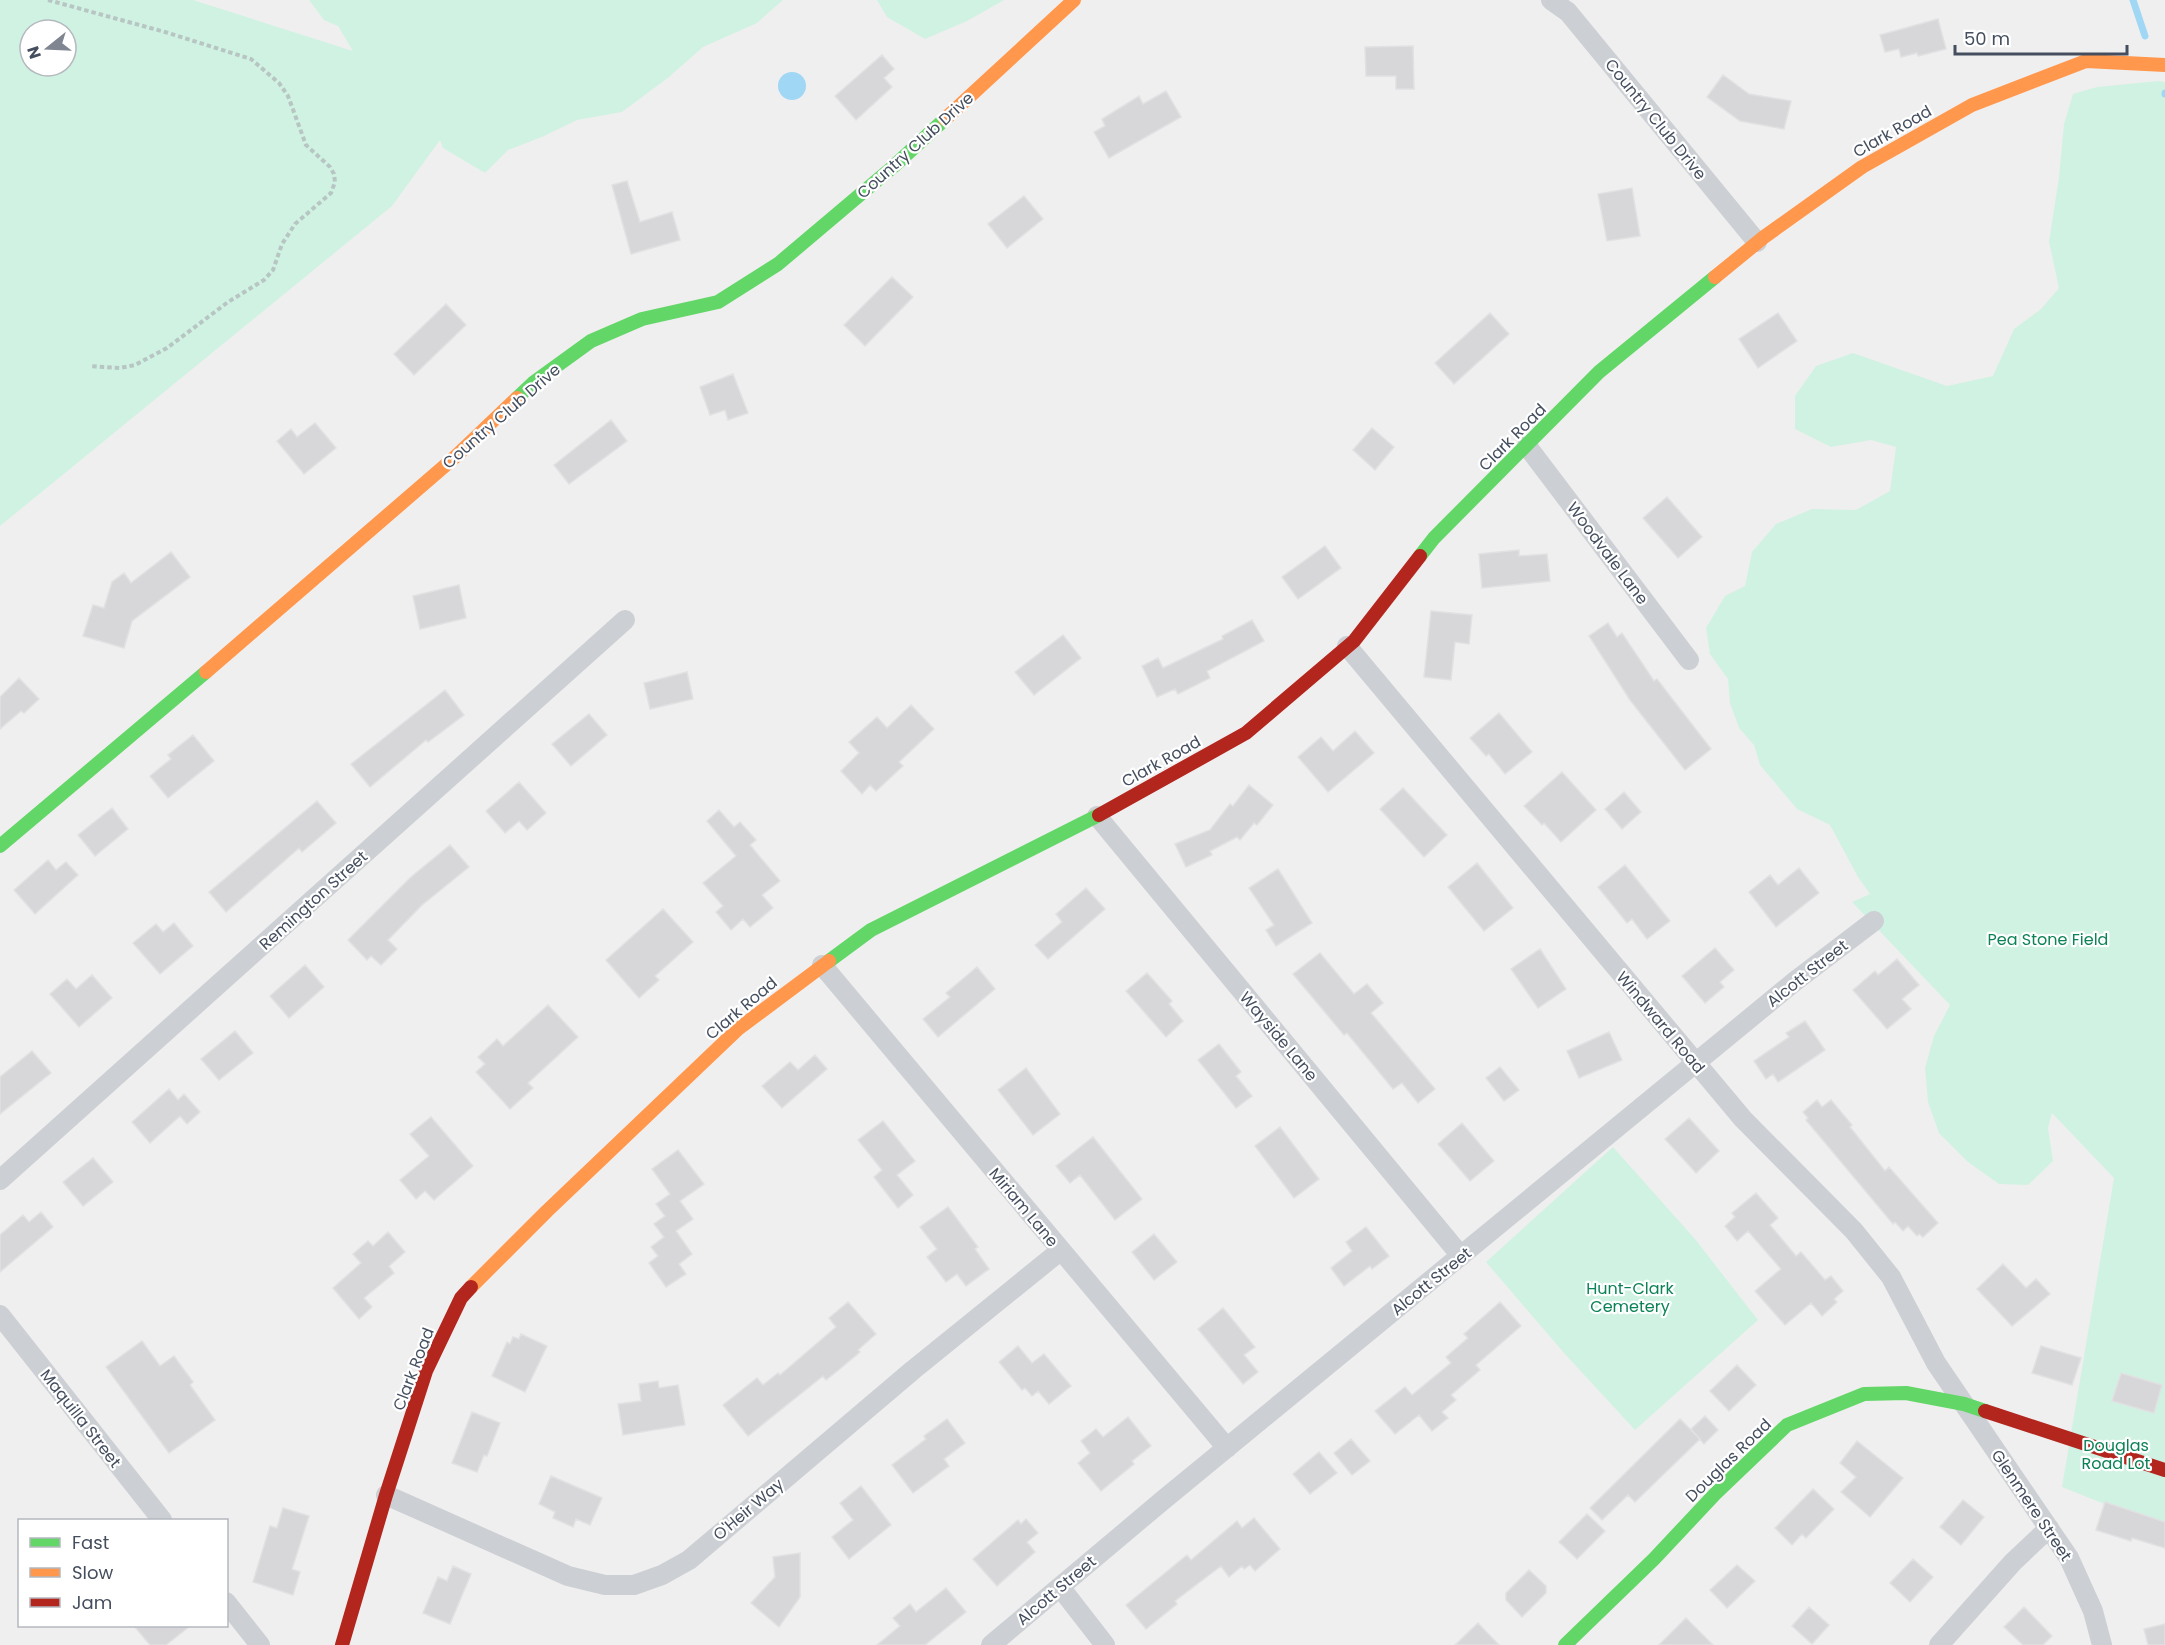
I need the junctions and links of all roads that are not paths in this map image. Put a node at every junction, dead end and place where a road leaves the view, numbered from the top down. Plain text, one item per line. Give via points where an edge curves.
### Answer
1 (1074, 0) edge
2 (1551, 0) edge
3 (2165, 65) edge
4 (1757, 242) junction
5 (1527, 446) junction
6 (625, 620) dead end
7 (1347, 646) junction
8 (1689, 660) dead end
9 (1097, 816) junction
10 (0, 846) edge
11 (1874, 921) dead end
12 (822, 965) junction
13 (1696, 1064) junction
14 (0, 1180) edge
15 (1060, 1251) junction
16 (1461, 1256) junction
17 (0, 1315) edge
18 (1964, 1404) junction
19 (1227, 1448) junction
20 (2165, 1470) edge
21 (386, 1495) junction
22 (160, 1519) edge
23 (2049, 1528) junction
24 (1060, 1587) junction
25 (228, 1605) edge
26 (260, 1645) edge
27 (342, 1645) edge
28 (991, 1645) edge
29 (1105, 1645) edge
30 (1565, 1645) edge
31 (1939, 1645) edge
32 (2102, 1645) edge

1 - 10 street, Country Club Drive via 894,166 778,264 718,302 642,319 591,341 532,383 455,457
2 - 4 street, Country Club Drive via 1568,12
3 - 4 street, Clark Road via 2086,61 1972,105 1862,167
4 - 5 street, Clark Road via 1599,372
5 - 7 street, Clark Road via 1434,538
5 - 8 street, Woodvale Lane
6 - 14 street, Remington Street
7 - 9 street, Clark Road via 1246,733
7 - 13 street, Windward Road
9 - 12 street, Clark Road via 871,930
9 - 16 street, Wayside Lane
11 - 13 street, Alcott Street
12 - 15 street, Miriam Lane
12 - 21 street, Clark Road via 738,1029 461,1298 426,1371
13 - 16 street, Alcott Street
13 - 18 street, Windward Road via 1743,1119 1854,1231 1891,1277 1936,1363
15 - 19 street, Miriam Lane
15 - 21 street, O'Heir Way via 689,1560 662,1575 634,1585 605,1585 568,1576
16 - 19 street, Alcott Street
17 - 22 street, Maquilla Street
18 - 20 street, Douglas Road
18 - 23 street, Glenmere Street
18 - 30 street, Douglas Road via 1906,1393 1864,1394 1787,1425
19 - 24 street, Alcott Street
21 - 27 street, Clark Road
23 - 31 street
23 - 32 street, Glenmere Street via 2074,1569 2093,1611
24 - 28 street, Alcott Street
24 - 29 street
25 - 26 street

